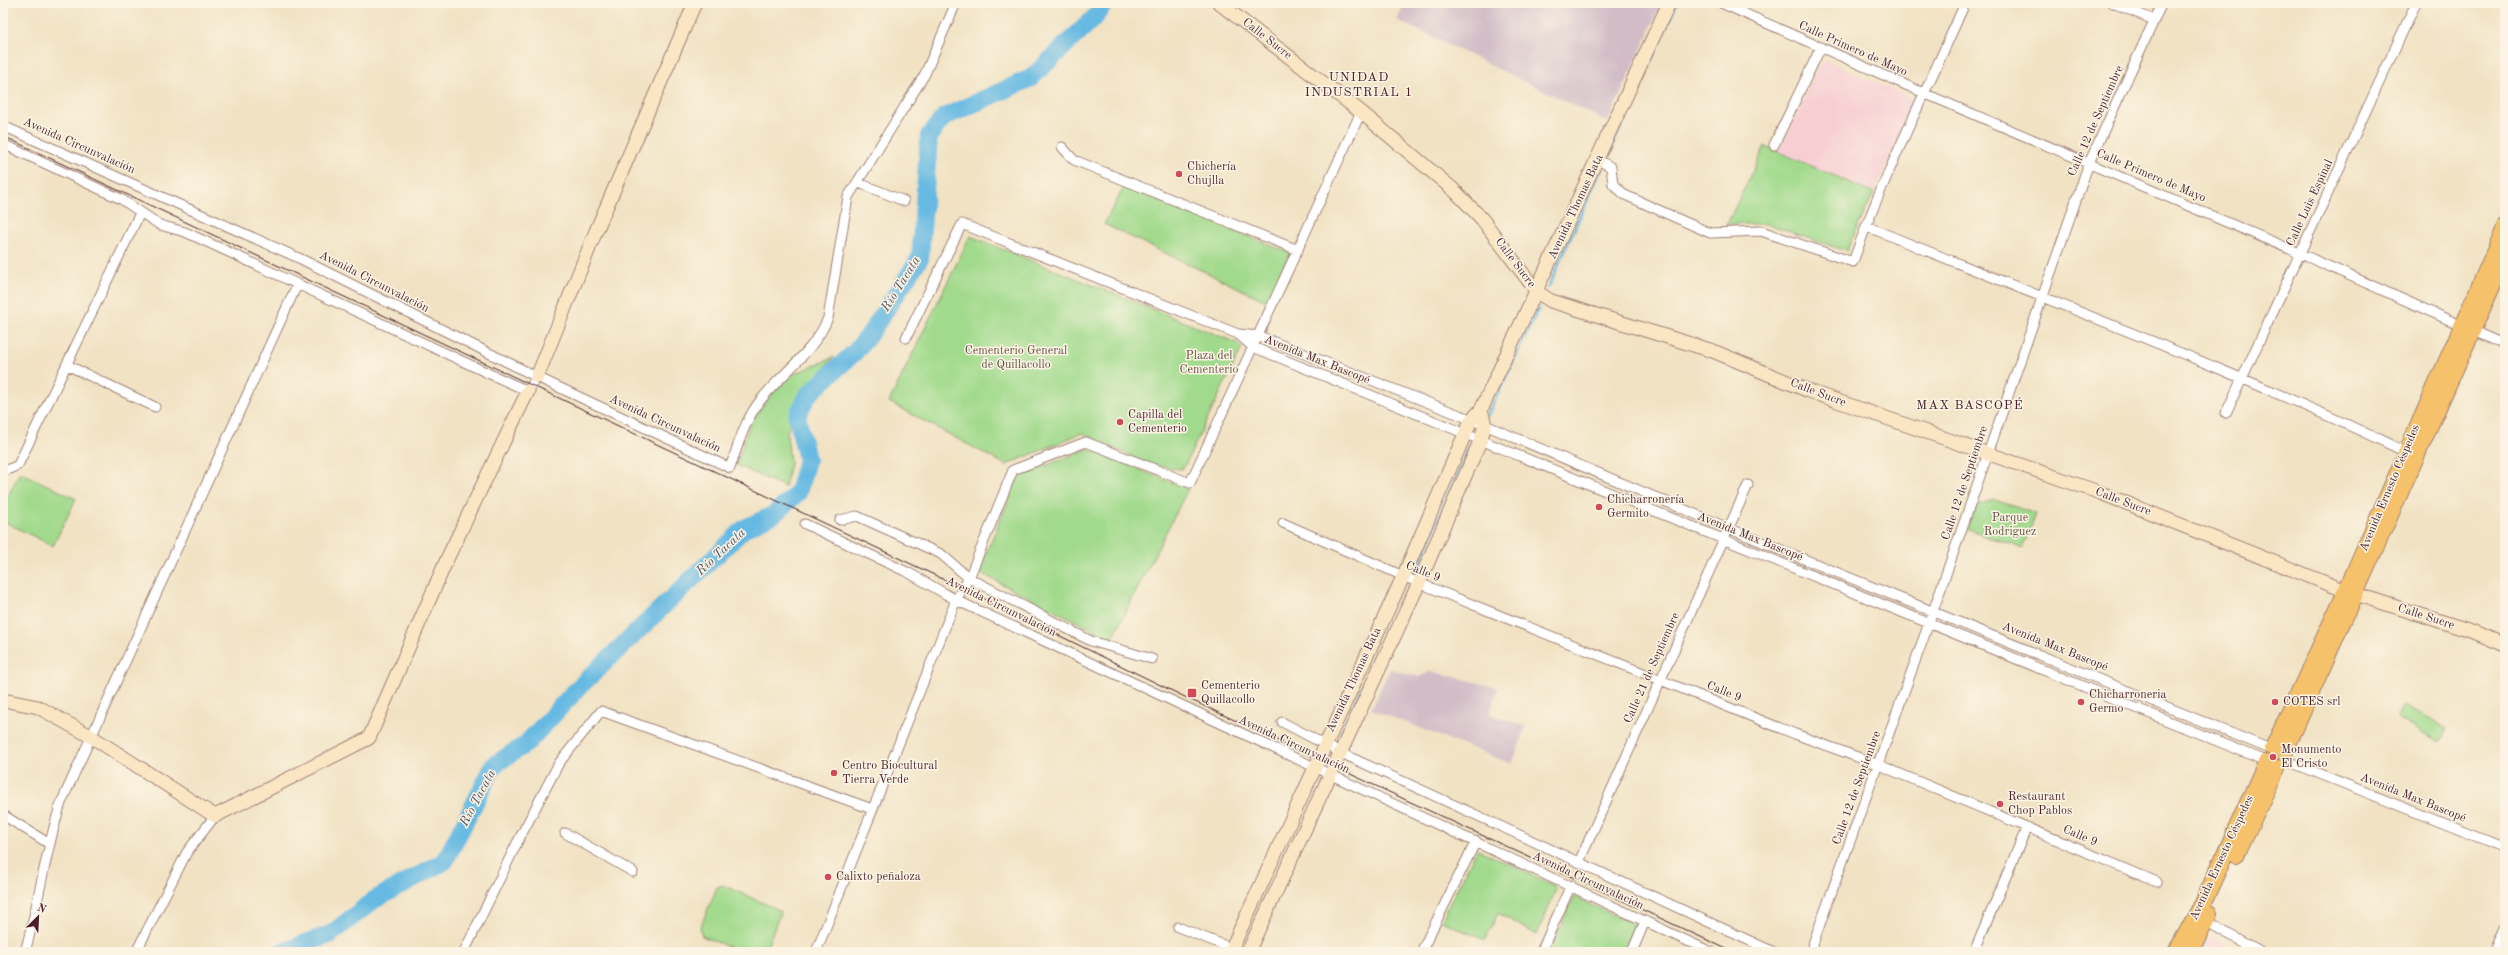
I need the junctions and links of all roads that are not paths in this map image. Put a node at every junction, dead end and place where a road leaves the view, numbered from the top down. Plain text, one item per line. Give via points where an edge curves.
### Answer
1 (695, 3) edge
2 (956, 3) edge
3 (1219, 3) edge
4 (1669, 3) edge
5 (1721, 3) edge
6 (1964, 3) edge
7 (2113, 3) edge
8 (2162, 3) edge
9 (2416, 3) edge
10 (2154, 20) junction
11 (1821, 47) junction
12 (1926, 94) junction
13 (1361, 112) junction
14 (3, 126) edge
15 (3, 144) edge
16 (1774, 145) dead end
17 (1062, 147) dead end
18 (1598, 160) junction
19 (2089, 163) junction
20 (859, 183) junction
21 (904, 201) dead end
22 (140, 214) junction
23 (1866, 226) junction
24 (2505, 228) edge
25 (1298, 250) junction
26 (2300, 253) junction
27 (2505, 257) edge
28 (297, 285) junction
29 (1537, 292) junction
30 (2042, 299) junction
31 (2467, 327) junction
32 (1238, 334) junction
33 (1259, 336) junction
34 (906, 338) dead end
35 (2505, 345) edge
36 (1253, 347) junction
37 (67, 365) junction
38 (537, 377) junction
39 (2242, 377) junction
40 (528, 391) junction
41 (155, 406) dead end
42 (1481, 410) junction
43 (2226, 413) dead end
44 (1471, 420) junction
45 (1485, 425) junction
46 (1466, 433) junction
47 (1481, 439) junction
48 (1988, 454) junction
49 (2411, 454) junction
50 (3, 472) edge
51 (1748, 484) dead end
52 (840, 520) dead end
53 (1283, 523) dead end
54 (805, 524) dead end
55 (1728, 528) junction
56 (1723, 539) junction
57 (1403, 577) junction
58 (969, 578) junction
59 (1418, 583) junction
60 (2351, 592) junction
61 (956, 600) junction
62 (1934, 611) junction
63 (1929, 623) junction
64 (2505, 645) edge
65 (1152, 659) dead end
66 (1661, 679) junction
67 (3, 700) edge
68 (1282, 722) dead end
69 (92, 737) junction
70 (1324, 745) junction
71 (1341, 753) junction
72 (2274, 757) junction
73 (1879, 765) junction
74 (1313, 768) junction
75 (1330, 775) junction
76 (872, 809) junction
77 (3, 815) edge
78 (216, 816) junction
79 (2027, 827) junction
80 (565, 833) dead end
81 (2488, 840) junction
82 (2505, 840) edge
83 (1476, 841) junction
84 (48, 843) junction
85 (2505, 848) edge
86 (1579, 862) junction
87 (633, 872) dead end
88 (2157, 882) dead end
89 (1571, 885) junction
90 (2200, 918) junction
91 (1645, 921) junction
92 (1178, 927) dead end
93 (2505, 927) edge
94 (1234, 951) edge
95 (25, 952) edge
96 (136, 952) edge
97 (464, 952) edge
98 (816, 952) edge
99 (1248, 952) edge
100 (1421, 952) edge
101 (1541, 952) edge
102 (1632, 952) edge
103 (1711, 952) edge
104 (1774, 952) edge
105 (1810, 952) edge
106 (1974, 952) edge
107 (2176, 952) edge
108 (2190, 952) edge
109 (2260, 952) edge
110 (2494, 952) edge

1 - 38 main road via 596,231
2 - 20 street via 925,74
3 - 13 main road, Calle Sucre
4 - 18 main road, Avenida Thomas Bata
5 - 11 street, Calle Primero de Mayo
6 - 12 street
7 - 10 street
8 - 10 street, Calle 12 de Septiembre
9 - 26 street, Calle Luis Espinal
10 - 19 street, Calle 12 de Septiembre
11 - 12 street, Calle Primero de Mayo
11 - 16 street
12 - 19 street, Calle Primero de Mayo
12 - 23 street
13 - 25 street
13 - 29 main road, Calle Sucre via 1455,192 1482,219
14 - 38 street, Avenida Circunvalación via 302,259
15 - 22 street via 121,199
17 - 25 street via 1074,160
18 - 23 street via 1611,167 1613,184 1625,195 1710,233 1761,231 1853,262
18 - 29 main road, Avenida Thomas Bata
19 - 26 street, Calle Primero de Mayo
19 - 30 street, Calle 12 de Septiembre
20 - 21 street
20 - 38 street, Avenida Circunvalación via 848,197 828,318 820,336 763,397 745,424 730,468
22 - 28 street via 160,225 185,232
22 - 37 street
23 - 30 street
24 - 31 highway, Avenida Ernesto Céspedes
25 - 33 street
26 - 31 street, Calle Primero de Mayo
26 - 39 street, Calle Luis Espinal
27 - 31 highway, Avenida Ernesto Céspedes
28 - 40 street
28 - 69 street
29 - 42 main road, Avenida Thomas Bata
29 - 48 main road, Calle Sucre via 1551,301 1713,351 1809,391
30 - 39 street
30 - 48 street, Calle 12 de Septiembre
31 - 35 street, Calle Primero de Mayo
31 - 49 highway, Avenida Ernesto Céspedes
32 - 33 street, Avenida Max Bascopé
32 - 34 street via 962,224
32 - 36 street, Avenida Max Bascopé
33 - 36 street
33 - 44 street, Avenida Max Bascopé
36 - 46 street, Avenida Max Bascopé
36 - 58 street via 1190,484 1086,442 1013,470
37 - 41 street
37 - 50 street via 18,464
38 - 40 street
39 - 43 street, Calle Luis Espinal
39 - 49 street
40 - 78 main road via 448,557 369,738
42 - 44 main road, Avenida Thomas Bata
42 - 45 main road
44 - 45 street, Avenida Max Bascopé
44 - 46 main road, Avenida Thomas Bata
45 - 47 main road, Avenida Thomas Bata
45 - 55 street, Avenida Max Bascopé
46 - 47 street, Avenida Max Bascopé
46 - 57 main road, Avenida Thomas Bata
47 - 56 street, Avenida Max Bascopé
47 - 59 main road, Avenida Thomas Bata
48 - 60 main road, Calle Sucre via 2101,493
48 - 62 street, Calle 12 de Septiembre
49 - 60 highway, Avenida Ernesto Céspedes
51 - 55 street, Calle 21 de Septiembre
52 - 58 street, Avenida Circunvalación via 857,516 941,554
53 - 57 street, Calle 9
54 - 61 street, Avenida Circunvalación via 909,573
55 - 56 street, Calle 21 de Septiembre
55 - 62 street, Avenida Max Bascopé
56 - 63 street, Avenida Max Bascopé
56 - 66 street, Calle 21 de Septiembre
57 - 59 street, Calle 9
57 - 70 main road, Avenida Thomas Bata
58 - 61 street
58 - 65 street, Avenida Circunvalación via 1091,641
59 - 66 street, Calle 9
59 - 71 main road, Avenida Thomas Bata
60 - 64 main road, Calle Sucre via 2474,632
60 - 72 highway, Avenida Ernesto Céspedes
61 - 74 street, Avenida Circunvalación
61 - 76 street
62 - 63 street, Calle 12 de Septiembre
62 - 72 street, Avenida Max Bascopé
63 - 72 street, Avenida Max Bascopé
63 - 73 street, Calle 12 de Septiembre
66 - 73 street, Calle 9
66 - 86 street, Calle 21 de Septiembre
67 - 69 main road via 38,707
68 - 70 street, Avenida Circunvalación
69 - 78 main road
69 - 84 street via 61,803
70 - 71 street, Avenida Circunvalación
70 - 74 main road, Avenida Thomas Bata
71 - 75 main road, Avenida Thomas Bata
71 - 86 street, Avenida Circunvalación
72 - 81 street, Avenida Max Bascopé
72 - 90 highway, Avenida Ernesto Céspedes
73 - 79 street, Calle 9
73 - 105 street, Calle 12 de Septiembre
74 - 75 street, Avenida Circunvalación
74 - 94 main road, Avenida Thomas Bata
75 - 83 street, Avenida Circunvalación
75 - 99 main road, Avenida Thomas Bata
76 - 97 street via 601,711 559,763
76 - 98 street
77 - 84 street
78 - 96 street via 187,852
79 - 88 street, Calle 9
79 - 106 street
80 - 87 street
81 - 82 street
81 - 85 street, Avenida Max Bascopé
83 - 89 street, Avenida Circunvalación
83 - 100 street
84 - 95 street via 36,914
86 - 104 street, Avenida Circunvalación
89 - 91 street, Avenida Circunvalación
89 - 101 street
90 - 107 highway, Avenida Ernesto Céspedes
90 - 108 highway, Avenida Ernesto Céspedes
90 - 109 street
91 - 102 street
91 - 103 street, Avenida Circunvalación
92 - 94 street
93 - 110 street

